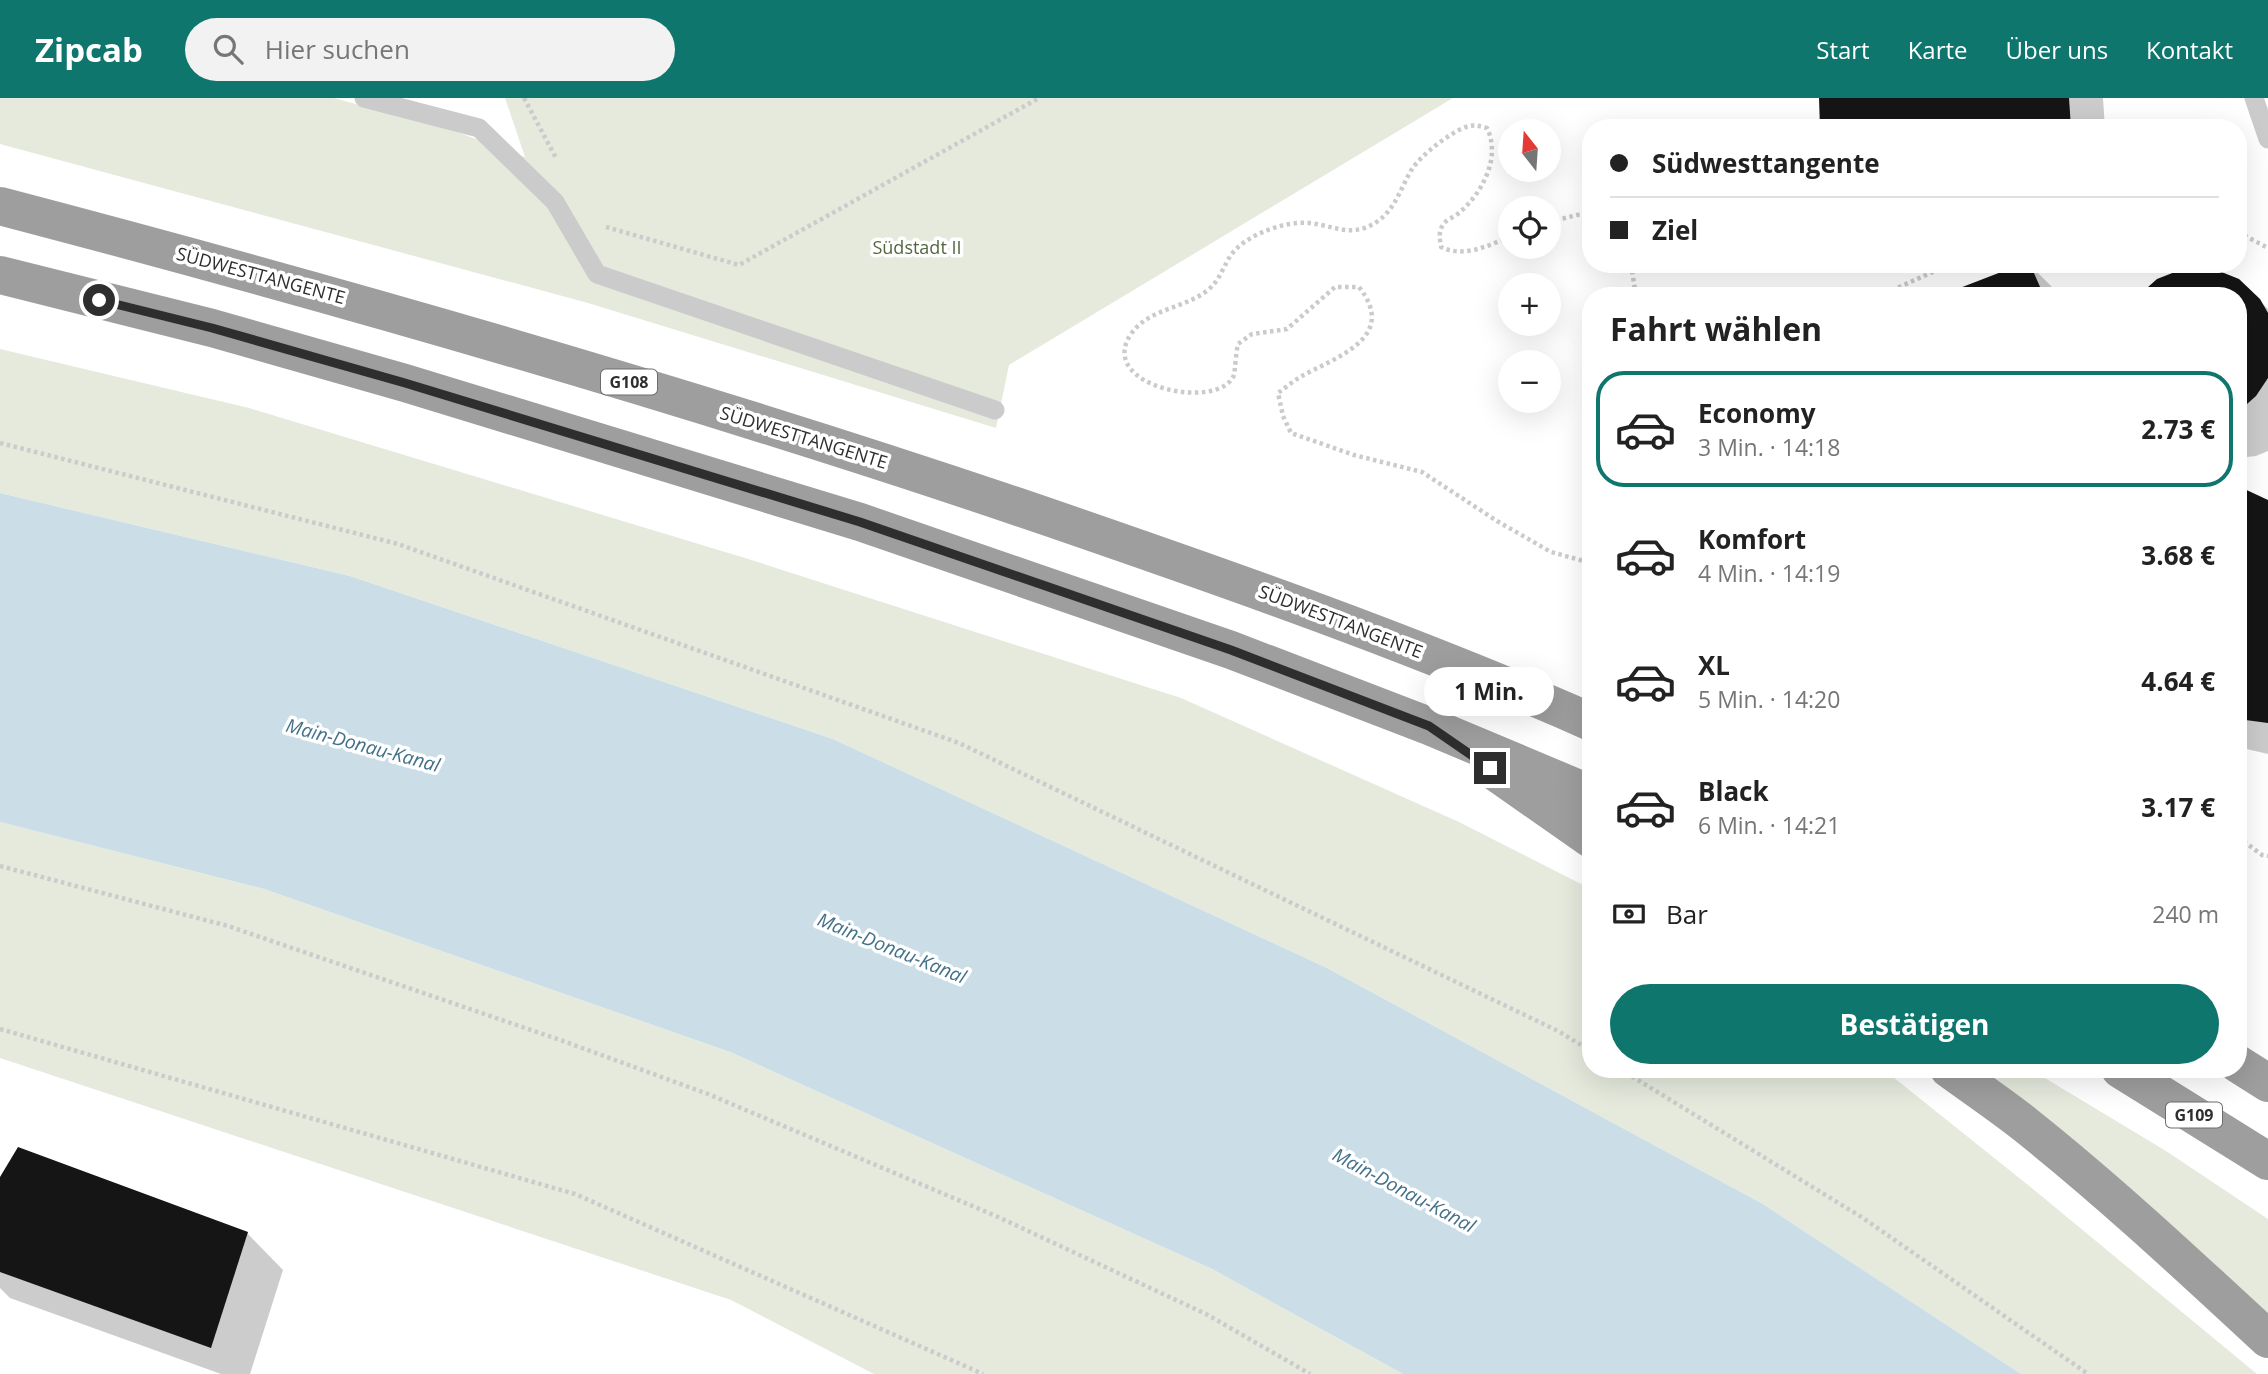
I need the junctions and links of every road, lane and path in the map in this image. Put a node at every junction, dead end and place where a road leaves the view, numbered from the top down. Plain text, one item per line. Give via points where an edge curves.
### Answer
1 (364, 98) edge
2 (524, 98) edge
3 (1039, 98) edge
4 (2254, 98) edge
5 (2268, 139) edge
6 (561, 166) dead end
7 (0, 206) edge
8 (1582, 215) edge
9 (1561, 219) edge
10 (605, 227) dead end
11 (2247, 237) edge
12 (1498, 242) edge
13 (2268, 248) edge
14 (1931, 273) edge
15 (0, 275) edge
16 (1899, 287) edge
17 (0, 288) edge
18 (99, 300) junction
19 (995, 410) dead end
20 (0, 443) edge
21 (1582, 560) edge
22 (1582, 718) edge
23 (1429, 726) junction
24 (1582, 790) edge
25 (1582, 833) edge
26 (2247, 844) edge
27 (2268, 856) edge
28 (0, 866) edge
29 (0, 1029) edge
30 (1582, 1046) edge
31 (2247, 1070) edge
32 (1635, 1078) edge
33 (1961, 1078) edge
34 (2134, 1078) edge
35 (2268, 1083) edge
36 (2268, 1161) edge
37 (2268, 1339) edge
38 (983, 1374) edge
39 (1310, 1374) edge
40 (2088, 1374) edge

1 - 19 lane via 479,128 555,202 597,274
2 - 6 path
3 - 10 path via 739,265
4 - 5 lane
7 - 22 highway, SÜDWESTTANGENTE / G108 via 527,350 879,460 1250,587
8 - 9 path
11 - 13 path
12 - 21 path via 1468,251 1441,247 1439,233 1444,222 1479,191 1492,161 1493,139 1487,128 1476,125 1438,144 1414,166 1396,202 1363,230 1296,223 1249,239 1232,254 1208,290 1149,316 1130,335 1125,363 1147,382 1183,393 1223,387 1234,376 1238,344 1252,334 1287,329 1335,287 1359,287 1370,301 1372,320 1367,335 1353,349 1278,393 1290,433 1422,472 1552,552
14 - 16 path
15 - 18 highway
17 - 18 highway
18 - 23 highway via 405,383 860,522 1231,650
20 - 30 path via 398,544 959,743
23 - 24 highway
23 - 25 highway
26 - 27 path
28 - 39 path via 229,926 708,1094 996,1216 1206,1314
29 - 38 path via 575,1194
31 - 35 highway
32 - 40 path via 1863,1218
33 - 37 highway via 2091,1180
34 - 36 highway, G109

